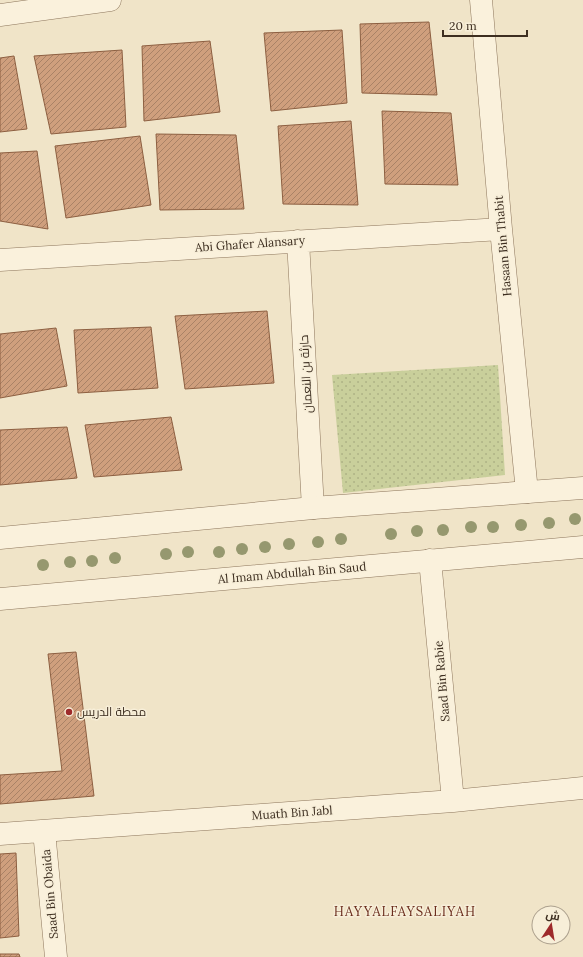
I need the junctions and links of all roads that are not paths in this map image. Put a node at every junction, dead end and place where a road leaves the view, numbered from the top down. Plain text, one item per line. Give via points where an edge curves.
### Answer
1 (110, 0) edge
2 (481, 0) edge
3 (0, 15) edge
4 (501, 229) junction
5 (298, 241) junction
6 (0, 260) edge
7 (583, 488) edge
8 (527, 492) junction
9 (313, 508) junction
10 (0, 538) edge
11 (583, 547) edge
12 (430, 560) junction
13 (0, 599) edge
14 (583, 788) edge
15 (453, 801) junction
16 (44, 831) junction
17 (0, 834) edge
18 (56, 957) edge

1 - 3 street
2 - 4 street, Hasaan Bin Thabit
4 - 5 street, Abi Ghafer Alansary
4 - 8 street, Hasaan Bin Thabit
5 - 6 street, Abi Ghafer Alansary
5 - 9 street, حارثة بن النعمان
7 - 8 street
8 - 9 street
9 - 10 street
11 - 12 street, Al Imam Abdullah Bin Saud
12 - 13 street, Al Imam Abdullah Bin Saud
12 - 15 street, Saad Bin Rabie
14 - 15 street, Muath Bin Jabl
15 - 16 street, Muath Bin Jabl
16 - 17 street, Muath Bin Jabl
16 - 18 street, Saad Bin Obaida

